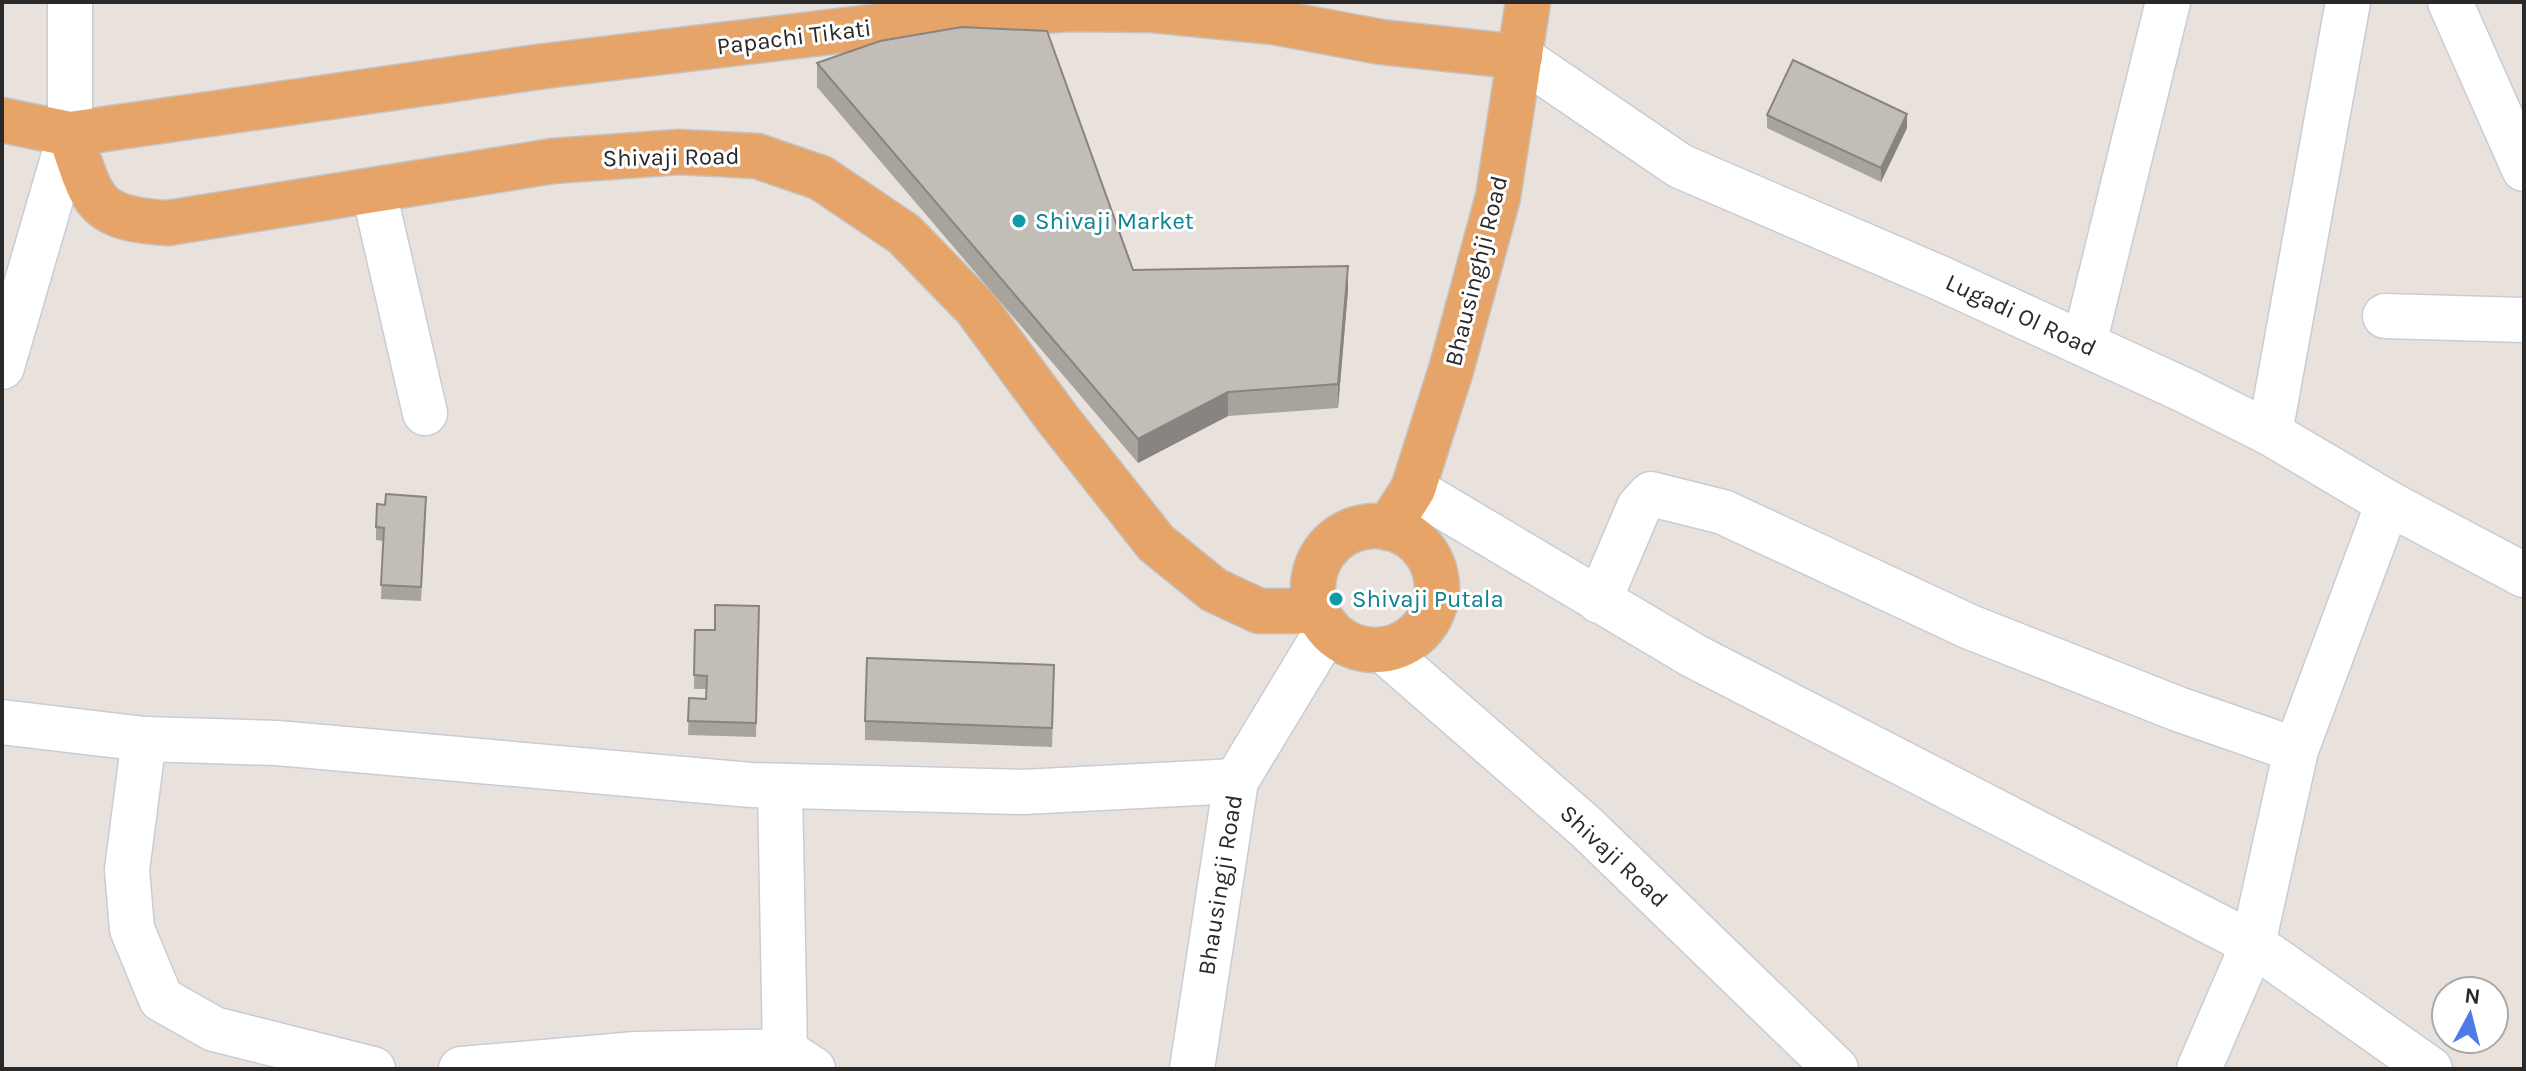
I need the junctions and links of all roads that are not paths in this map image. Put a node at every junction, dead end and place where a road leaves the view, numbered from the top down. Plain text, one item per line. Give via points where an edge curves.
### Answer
1 (70, 2) edge
2 (1528, 2) edge
3 (2168, 2) edge
4 (2348, 2) edge
5 (2450, 2) edge
6 (1154, 6) edge
7 (1520, 57) junction
8 (2, 120) edge
9 (70, 134) junction
10 (2524, 169) edge
11 (374, 192) junction
12 (2385, 316) dead end
13 (2524, 320) edge
14 (2084, 344) junction
15 (2, 366) edge
16 (425, 413) dead end
17 (2270, 433) junction
18 (1413, 489) junction
19 (2388, 503) junction
20 (1388, 528) junction
21 (2524, 575) edge
22 (1599, 601) junction
23 (1322, 620) junction
24 (1383, 650) junction
25 (2, 722) edge
26 (144, 739) junction
27 (2296, 750) junction
28 (1236, 781) junction
29 (780, 786) junction
30 (2253, 944) junction
31 (799, 1060) edge
32 (373, 1069) edge
33 (461, 1069) edge
34 (1192, 1069) edge
35 (1836, 1069) edge
36 (2199, 1069) edge
37 (2430, 1069) edge

1 - 9 street
2 - 7 highway, Bhausinghji Road
3 - 14 street
4 - 17 street
5 - 10 street
6 - 7 highway, Papachi Tikati via 1381,42
6 - 9 highway, Papachi Tikati via 938,19 545,66
7 - 14 street, Lugadi Ol Road via 1680,166
7 - 18 highway, Bhausinghji Road via 1498,197
8 - 9 highway
9 - 11 highway, Shivaji Road via 93,198 108,213 137,222 168,223
9 - 15 street
11 - 16 street
11 - 23 highway, Shivaji Road via 553,161 679,152 757,156 821,178 904,234 976,308 1156,543 1214,590 1259,611
12 - 13 street
14 - 17 street, Lugadi Ol Road
17 - 19 street, Lugadi Ol Road
18 - 20 highway, Bhausinghji Road
18 - 22 street
19 - 21 street, Lugadi Ol Road
19 - 27 street
20 - 23 highway via 1357,528 1323,552 1312,591
20 - 24 highway via 1416,540 1430,556 1438,596 1420,633
22 - 27 street via 1639,507 1651,494 1670,497 1723,512 1985,633
22 - 30 street via 1694,656
23 - 24 highway via 1343,643
23 - 28 street, Bhausingji Road
24 - 35 street, Shivaji Road via 1586,827
25 - 26 street
26 - 29 street via 277,743
26 - 32 street via 127,870 132,929 161,999 214,1029
27 - 30 street
28 - 29 street via 1023,792
28 - 34 street, Bhausingji Road
29 - 31 street
30 - 36 street
30 - 37 street
31 - 33 street via 636,1054

